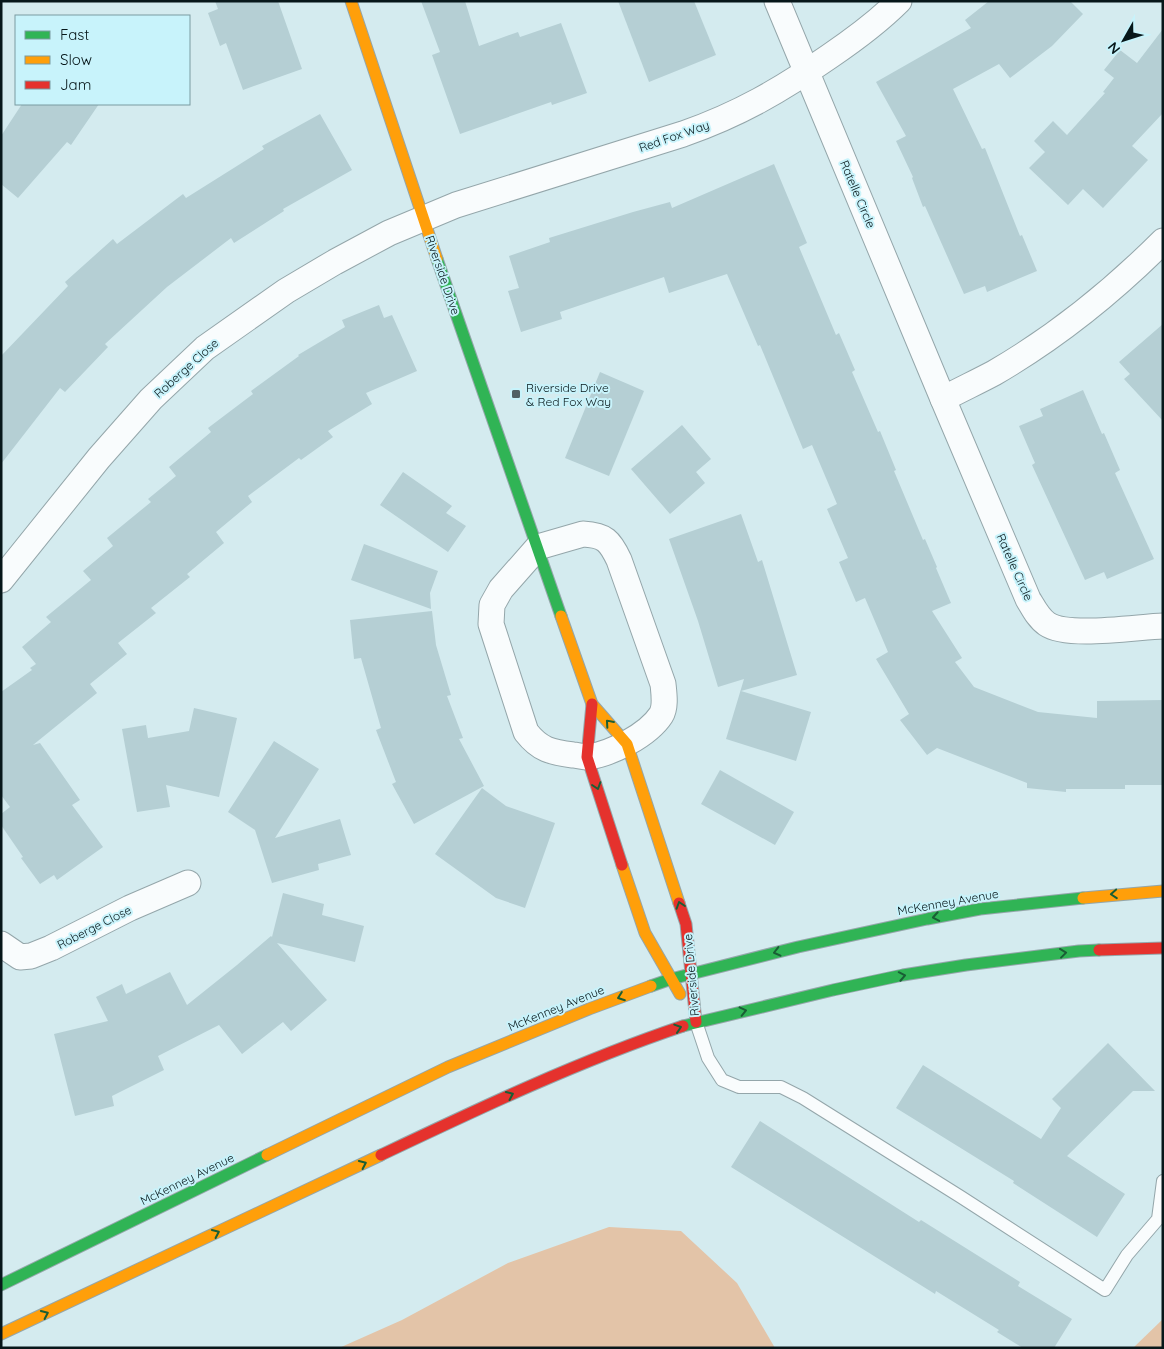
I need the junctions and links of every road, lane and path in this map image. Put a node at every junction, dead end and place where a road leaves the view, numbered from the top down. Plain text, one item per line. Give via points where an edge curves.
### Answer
1 (351, 1) edge
2 (777, 1) edge
3 (899, 1) edge
4 (807, 72) junction
5 (423, 218) junction
6 (1163, 241) edge
7 (943, 399) junction
8 (538, 547) junction
9 (1, 580) edge
10 (1163, 626) edge
11 (592, 704) junction
12 (627, 744) junction
13 (587, 757) junction
14 (188, 883) dead end
15 (1163, 891) edge
16 (1, 944) edge
17 (1163, 948) edge
18 (692, 974) junction
19 (671, 979) junction
20 (696, 1022) junction
21 (1163, 1181) edge
22 (1, 1284) edge
23 (1, 1334) edge

1 - 5 main road, Riverside Drive
2 - 4 street, Ratelle Circle
3 - 4 street, Red Fox Way via 865,32
4 - 5 street, Red Fox Way via 758,102 706,126
4 - 7 street, Ratelle Circle
5 - 8 main road, Riverside Drive
5 - 9 street, Roberge Close via 389,233 286,291 205,348 126,427
6 - 7 street via 1130,274 1075,319 994,373
7 - 10 street, Ratelle Circle via 1028,598 1047,624 1063,630
8 - 11 main road, Riverside Drive
8 - 12 street via 583,534 597,535 611,544 619,560 663,684 664,702 662,714
8 - 13 street via 501,589 492,605 491,624 526,732 535,744 551,752
12 -> 11 main road, Riverside Drive
11 - 13 main road, Riverside Drive
12 - 13 street
18 -> 12 main road, Riverside Drive via 686,924
13 -> 19 main road, Riverside Drive via 645,933
14 - 16 street, Roberge Close via 31,956 20,957
15 -> 18 main road, McKenney Avenue via 980,909 798,947
20 -> 17 main road via 903,975 966,965 1079,951
18 - 19 main road, McKenney Avenue
18 - 20 main road, Riverside Drive
19 - 20 main road, Riverside Drive
19 -> 22 main road, McKenney Avenue via 448,1067
20 - 21 lane via 708,1058 722,1080 739,1087 781,1087 803,1098 1104,1290 1127,1255 1158,1219
23 -> 20 main road via 492,1103 607,1054

